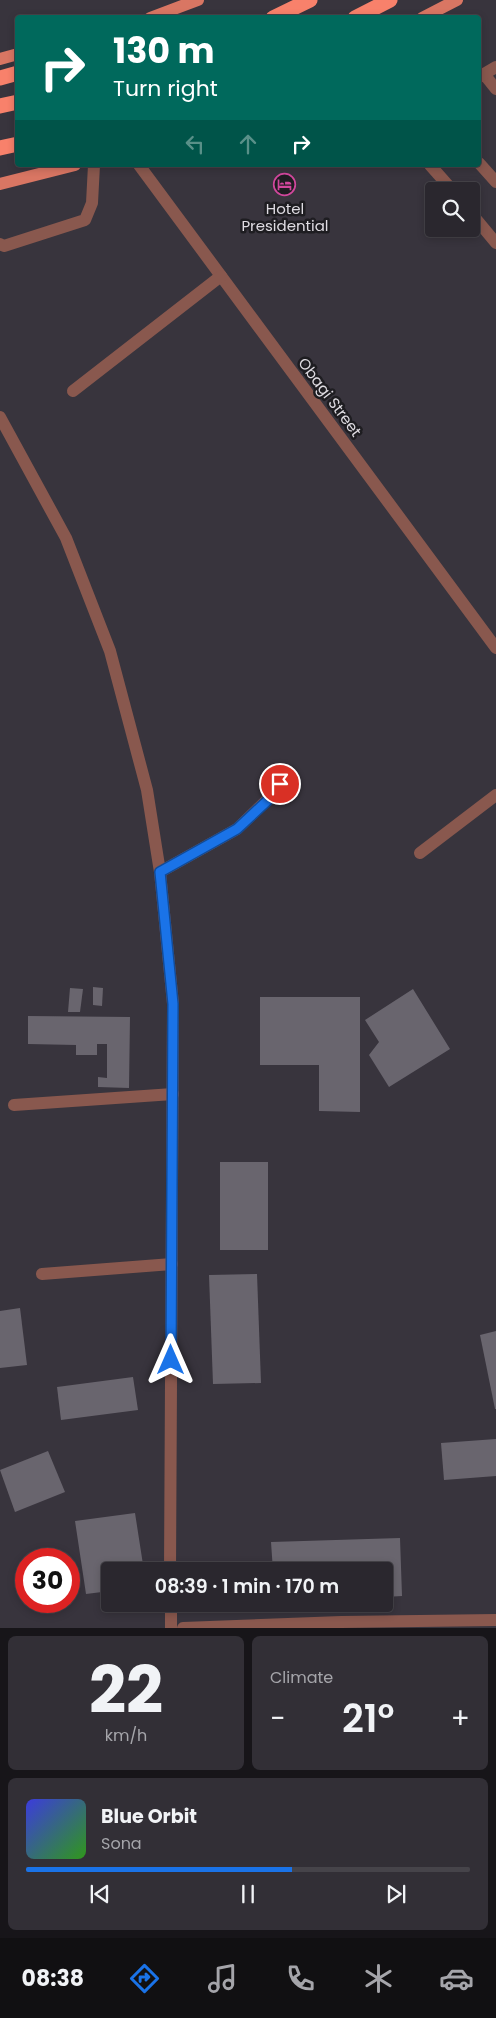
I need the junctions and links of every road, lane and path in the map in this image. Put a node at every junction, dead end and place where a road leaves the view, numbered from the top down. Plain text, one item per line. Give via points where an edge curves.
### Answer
1 (198, 0) edge
2 (310, 0) edge
3 (390, 0) edge
4 (403, 0) edge
5 (457, 0) edge
6 (290, 10) junction
7 (158, 15) edge
8 (272, 15) edge
9 (279, 15) edge
10 (361, 15) edge
11 (381, 15) edge
12 (428, 15) edge
13 (15, 55) edge
14 (0, 59) edge
15 (496, 67) edge
16 (15, 74) edge
17 (481, 76) edge
18 (0, 78) edge
19 (496, 89) edge
20 (15, 103) edge
21 (0, 106) edge
22 (15, 145) edge
23 (0, 148) edge
24 (481, 165) edge
25 (67, 167) edge
26 (94, 167) edge
27 (140, 167) edge
28 (432, 167) edge
29 (445, 182) edge
30 (496, 182) edge
31 (0, 184) edge
32 (480, 223) edge
33 (496, 242) edge
34 (0, 244) edge
35 (221, 276) junction
36 (73, 391) dead end
37 (0, 417) edge
38 (496, 648) edge
39 (280, 784) dead end
40 (496, 795) edge
41 (420, 853) dead end
42 (160, 872) junction
43 (173, 1094) junction
44 (14, 1105) dead end
45 (172, 1264) junction
46 (42, 1274) dead end
47 (170, 1562) edge
48 (171, 1612) edge
49 (496, 1620) edge
50 (171, 1628) edge
51 (183, 1628) edge

1 - 7 main road
2 - 6 highway
3 - 10 highway
4 - 11 highway
5 - 12 main road
6 - 8 highway
6 - 9 highway
13 - 14 main road
15 - 17 street
16 - 18 highway
17 - 19 street
20 - 21 highway
22 - 23 highway
24 - 30 street
25 - 31 main road
26 - 34 street via 92,203 85,220 4,246
27 - 35 street, Obagi Street
28 - 29 street
32 - 33 street
35 - 36 street
35 - 38 street, Obagi Street
37 - 42 street via 66,538 110,650 147,790
39 - 42 street via 237,829
40 - 41 street
42 - 43 street via 173,1004
43 - 44 street
43 - 45 street
45 - 46 street
45 - 47 street
48 - 50 street
49 - 51 street

